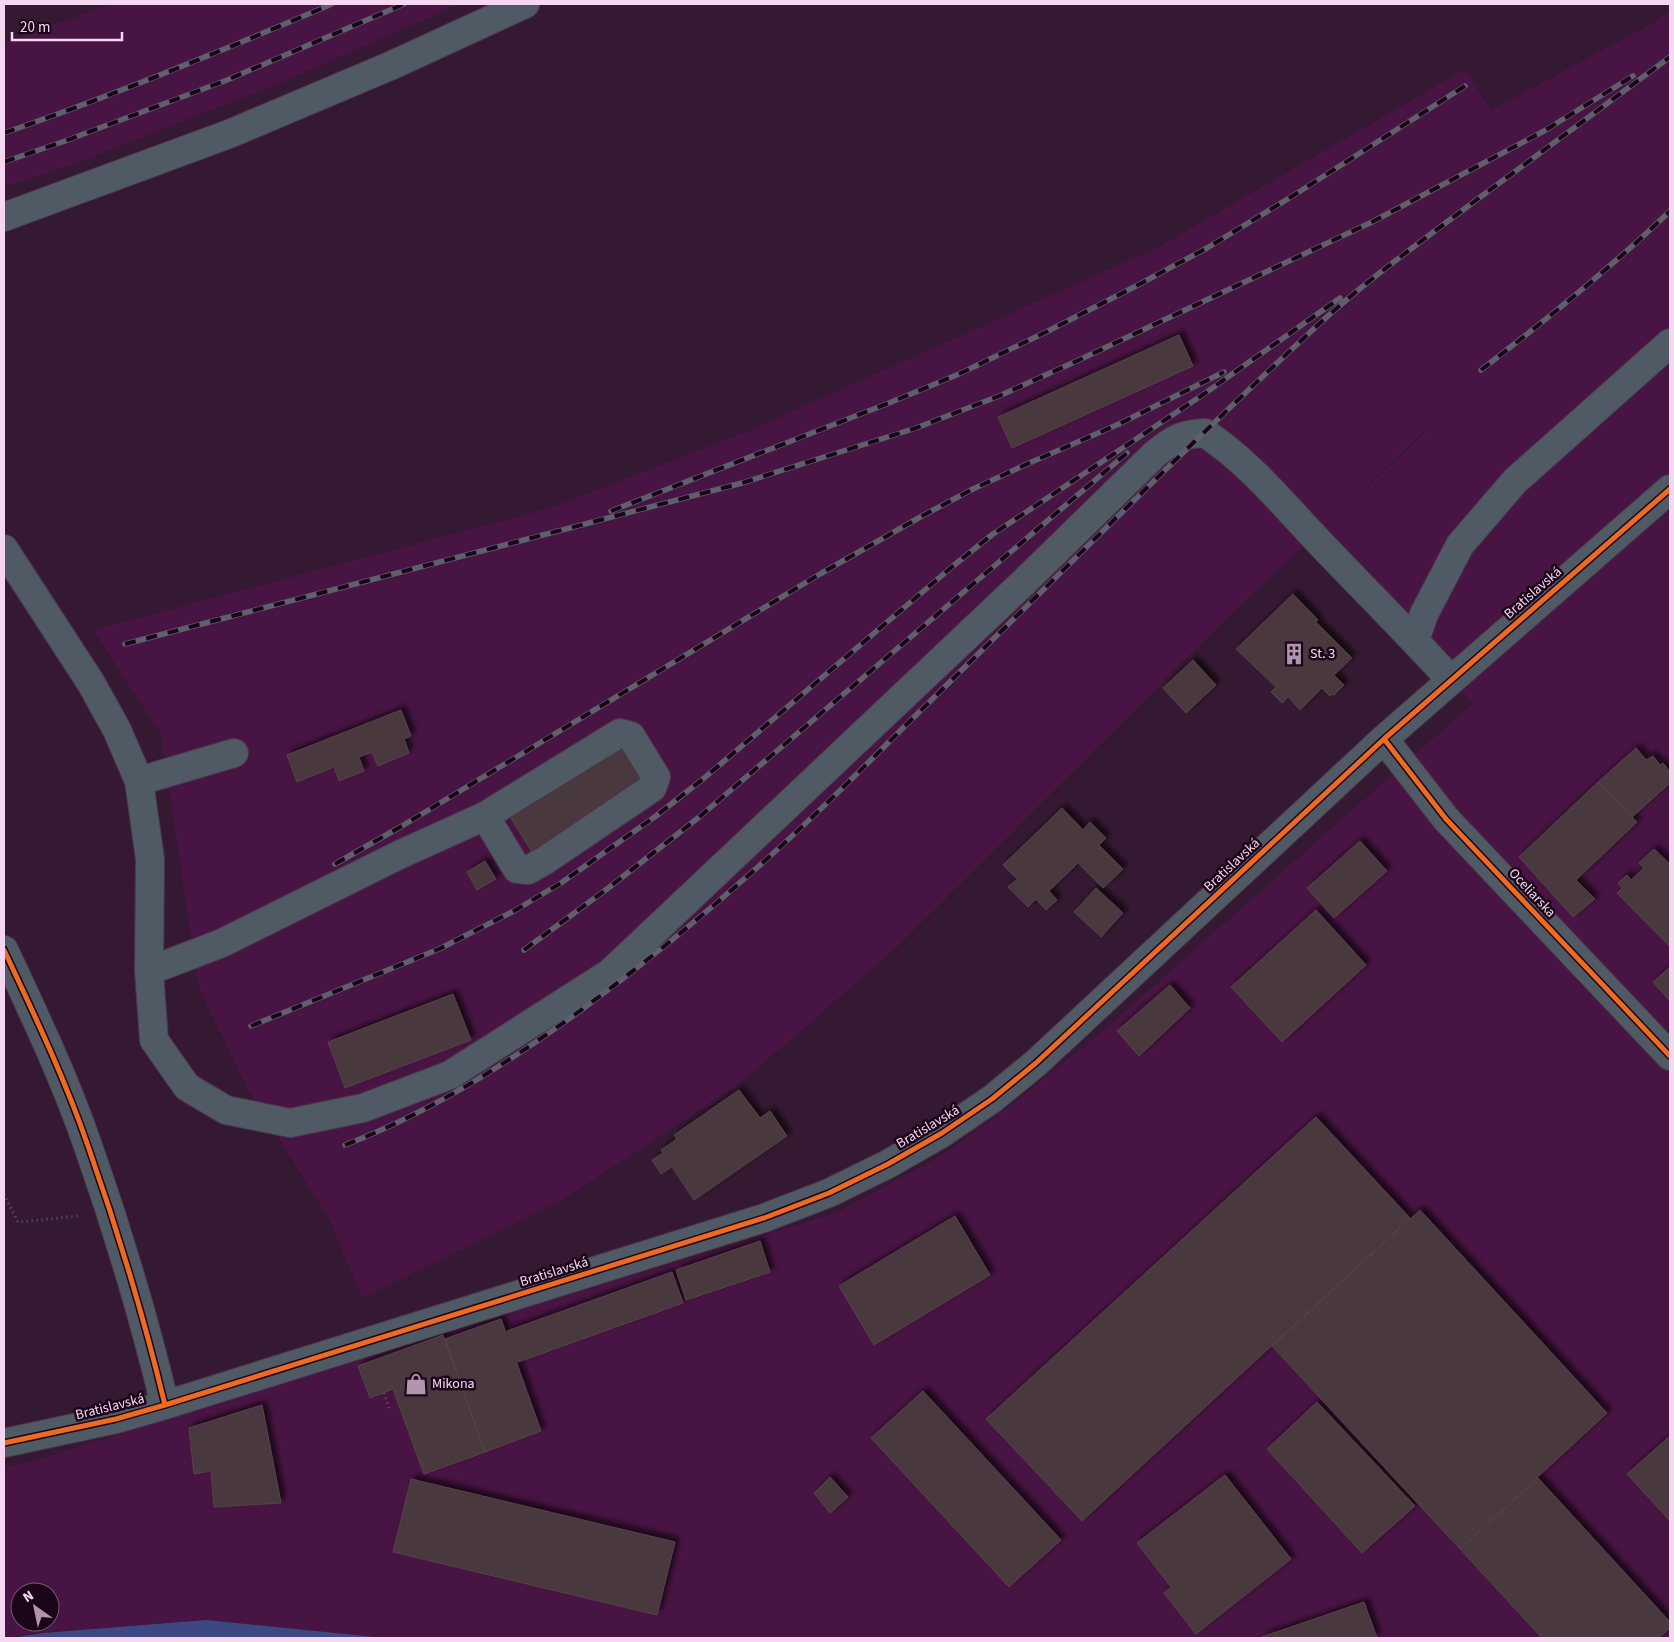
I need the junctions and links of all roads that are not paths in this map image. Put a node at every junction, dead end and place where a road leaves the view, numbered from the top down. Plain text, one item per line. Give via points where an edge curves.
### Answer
1 (525, 4) edge
2 (4, 217) edge
3 (1670, 343) edge
4 (1670, 490) edge
5 (4, 549) edge
6 (1415, 640) junction
7 (1451, 680) junction
8 (1384, 739) junction
9 (234, 753) dead end
10 (139, 781) junction
11 (485, 816) junction
12 (4, 950) edge
13 (149, 971) junction
14 (1670, 1056) edge
15 (165, 1405) junction
16 (4, 1443) edge

1 - 2 street via 229,134
3 - 6 street via 1515,481 1466,538 1424,614
4 - 7 street, Bratislavská
5 - 10 street via 91,683 117,730
6 - 7 street
6 - 13 street via 1227,448 1205,433 1181,436 1155,454 1024,584 610,973 450,1075 363,1108 290,1123 226,1110 187,1086 154,1040
7 - 8 street, Bratislavská
8 - 14 street, Oceliarska via 1446,819
8 - 15 street, Bratislavská via 1036,1064 942,1133 888,1164 764,1218
9 - 10 street
10 - 13 street via 150,859
11 - 11 street via 620,733 631,736 656,777 652,788 528,870 517,869
11 - 13 street via 222,943
12 - 15 street via 88,1145 135,1292
15 - 16 street, Bratislavská

